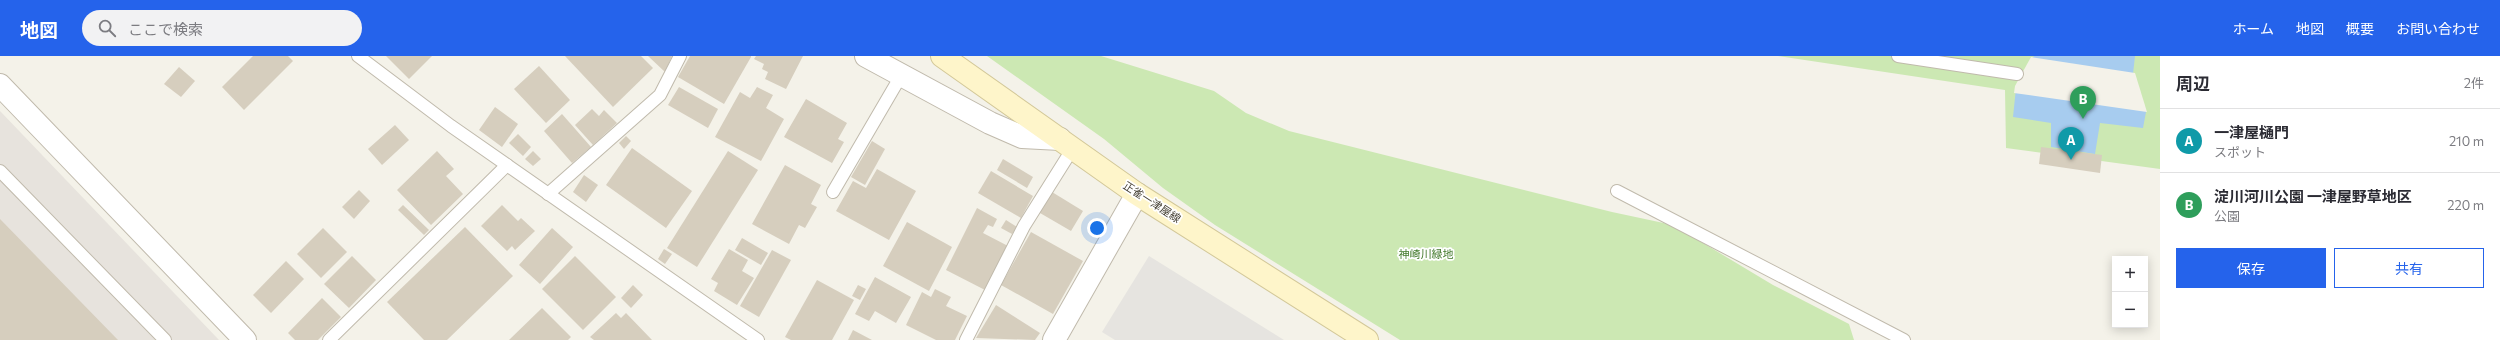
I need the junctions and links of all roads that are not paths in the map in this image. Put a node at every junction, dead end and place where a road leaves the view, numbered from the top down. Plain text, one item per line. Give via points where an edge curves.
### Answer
1 (358, 56) edge
2 (680, 56) edge
3 (866, 56) edge
4 (942, 56) edge
5 (1898, 56) edge
6 (902, 74) junction
7 (2017, 74) dead end
8 (0, 85) edge
9 (1066, 143) junction
10 (507, 165) junction
11 (0, 171) edge
12 (1617, 191) dead end
13 (833, 192) dead end
14 (548, 194) junction
15 (1137, 194) junction
16 (165, 340) edge
17 (245, 340) edge
18 (329, 340) edge
19 (758, 340) edge
20 (966, 340) edge
21 (1054, 340) edge
22 (1367, 340) edge
23 (1904, 340) edge

1 - 10 lane
2 - 14 lane via 660,95
3 - 6 street
4 - 9 main road, 正雀一津屋線
5 - 7 lane
6 - 9 street via 990,123 1022,137
6 - 13 lane
8 - 17 street
9 - 15 main road, 正雀一津屋線
9 - 20 lane
10 - 14 lane
10 - 18 lane
11 - 16 lane
12 - 23 lane
14 - 19 lane
15 - 21 street
15 - 22 main road, 正雀一津屋線

